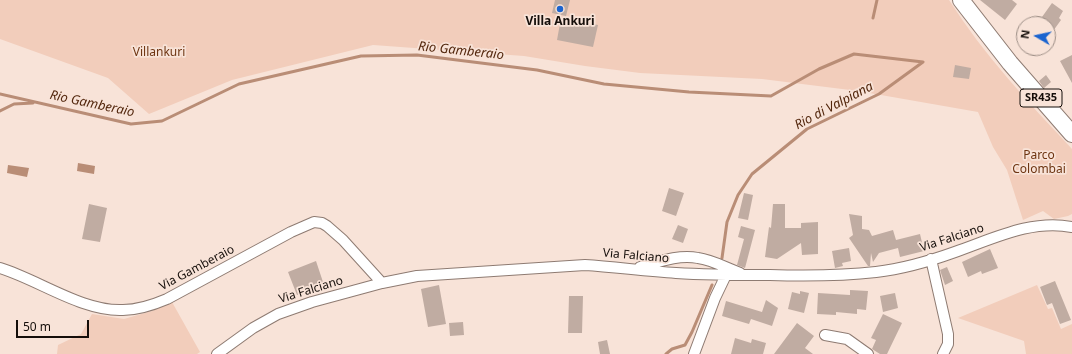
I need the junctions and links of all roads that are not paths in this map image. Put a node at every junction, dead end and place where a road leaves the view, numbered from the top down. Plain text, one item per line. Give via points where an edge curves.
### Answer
1 (961, 0) edge
2 (1072, 134) edge
3 (1069, 225) edge
4 (931, 259) junction
5 (0, 268) edge
6 (634, 268) junction
7 (726, 275) junction
8 (745, 275) junction
9 (382, 283) junction
10 (824, 335) dead end
11 (217, 354) edge
12 (694, 354) edge
13 (868, 354) edge
14 (943, 354) edge

1 - 2 main road, SR435 via 1010,63
3 - 4 street, Via Falciano via 1022,228
4 - 8 street, Via Falciano via 893,270 854,274
4 - 14 street via 948,334 948,344
5 - 9 street, Via Gamberaio via 24,276 92,307 134,309 167,299 291,232 319,222 343,240
6 - 7 street, Via Falciano
6 - 8 street via 693,257 705,259
6 - 9 street, Via Falciano via 585,265 550,267 417,276
7 - 8 street, Via Falciano
7 - 12 street
9 - 11 street, Via Falciano via 278,314 253,328
10 - 13 street via 847,338

